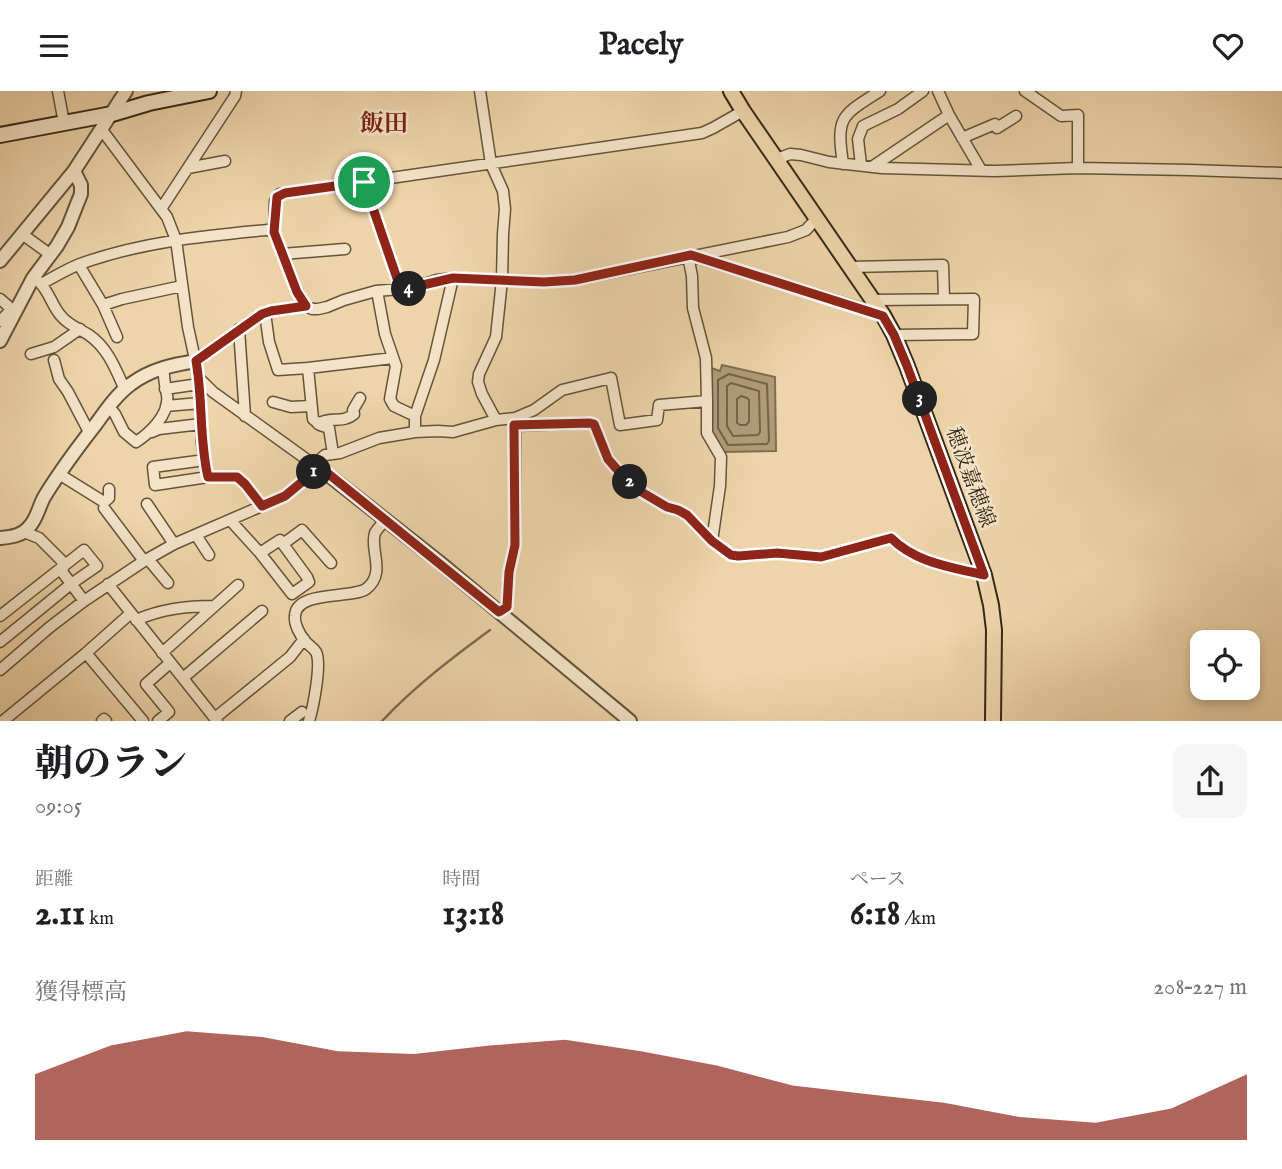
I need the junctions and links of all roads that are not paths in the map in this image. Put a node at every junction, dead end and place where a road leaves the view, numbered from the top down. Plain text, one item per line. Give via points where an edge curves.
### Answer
1 (58, 91) edge
2 (126, 91) edge
3 (209, 91) edge
4 (236, 91) edge
5 (480, 91) edge
6 (731, 91) edge
7 (880, 91) edge
8 (923, 91) edge
9 (938, 91) edge
10 (1025, 91) edge
11 (743, 110) junction
12 (112, 114) junction
13 (949, 115) junction
14 (1016, 116) dead end
15 (64, 123) junction
16 (102, 129) junction
17 (0, 135) edge
18 (962, 138) junction
19 (777, 159) junction
20 (225, 161) dead end
21 (491, 164) junction
22 (843, 164) junction
23 (867, 166) junction
24 (188, 168) junction
25 (1077, 168) junction
26 (981, 170) junction
27 (75, 171) junction
28 (1282, 173) edge
29 (364, 182) junction
30 (161, 209) junction
31 (817, 218) junction
32 (274, 232) junction
33 (22, 234) junction
34 (176, 240) junction
35 (345, 249) dead end
36 (282, 254) junction
37 (51, 255) junction
38 (689, 256) junction
39 (0, 261) edge
40 (79, 265) junction
41 (850, 267) junction
42 (453, 278) junction
43 (502, 280) junction
44 (37, 281) junction
45 (182, 286) junction
46 (401, 290) junction
47 (377, 291) junction
48 (0, 299) edge
49 (944, 299) junction
50 (873, 300) junction
51 (103, 305) junction
52 (306, 306) junction
53 (13, 310) junction
54 (265, 313) junction
55 (883, 316) junction
56 (0, 321) edge
57 (80, 329) junction
58 (239, 329) junction
59 (894, 335) junction
60 (117, 337) dead end
61 (0, 341) edge
62 (31, 354) dead end
63 (393, 358) junction
64 (54, 360) dead end
65 (196, 361) junction
66 (164, 367) junction
67 (308, 367) junction
68 (199, 381) junction
69 (165, 389) junction
70 (125, 390) junction
71 (360, 398) dead end
72 (706, 401) junction
73 (273, 402) dead end
74 (200, 403) junction
75 (166, 406) junction
76 (109, 407) junction
77 (311, 407) junction
78 (245, 415) junction
79 (415, 416) junction
80 (496, 421) junction
81 (515, 422) junction
82 (201, 424) junction
83 (318, 424) junction
84 (89, 432) junction
85 (415, 432) junction
86 (148, 434) junction
87 (333, 454) junction
88 (205, 460) junction
89 (317, 466) junction
90 (59, 474) junction
91 (208, 477) junction
92 (331, 477) joint
93 (109, 489) dead end
94 (147, 504) dead end
95 (262, 506) junction
96 (104, 508) dead end
97 (230, 520) junction
98 (385, 520) junction
99 (24, 532) junction
100 (196, 535) junction
101 (0, 538) edge
102 (712, 541) junction
103 (174, 544) junction
104 (283, 544) junction
105 (260, 553) junction
106 (209, 555) dead end
107 (146, 560) junction
108 (331, 563) dead end
109 (63, 566) junction
110 (984, 575) junction
111 (168, 583) dead end
112 (71, 584) junction
113 (108, 584) junction
114 (238, 585) dead end
115 (84, 601) junction
116 (214, 606) junction
117 (262, 611) dead end
118 (499, 612) junction
119 (0, 616) edge
120 (133, 617) junction
121 (304, 639) junction
122 (0, 642) edge
123 (0, 648) edge
124 (86, 653) junction
125 (162, 653) junction
126 (11, 661) junction
127 (170, 663) junction
128 (0, 670) edge
129 (183, 678) junction
130 (302, 712) dead end
131 (216, 720) edge
132 (2, 721) edge
133 (143, 721) edge
134 (158, 721) edge
135 (290, 721) edge
136 (309, 721) edge
137 (629, 721) edge
138 (993, 721) edge

1 - 15 street
2 - 12 street
3 - 12 main road
4 - 24 street
5 - 21 street
6 - 11 main road, 穂波嘉穂線
7 - 22 street via 843,119 839,138
8 - 23 street via 863,126 858,139
9 - 13 street
10 - 25 street via 1061,116 1078,115
11 - 19 main road, 穂波嘉穂線
11 - 21 street via 702,133
12 - 15 main road
12 - 16 street
13 - 18 street
13 - 23 street
14 - 18 street via 997,128 995,124
15 - 17 main road
16 - 27 street
16 - 30 street
18 - 26 street
19 - 22 street via 790,154
19 - 31 main road, 穂波嘉穂線
20 - 24 street
21 - 29 street
21 - 43 street via 505,209
22 - 23 street
23 - 26 street
24 - 30 street
25 - 26 street
25 - 28 street
27 - 33 street
27 - 37 street via 81,194
29 - 32 street via 280,194 275,201
29 - 46 street
30 - 34 street
31 - 38 street via 797,235
31 - 41 main road, 穂波嘉穂線
32 - 34 street
32 - 36 street
33 - 37 street
33 - 39 street
34 - 40 street via 123,250
34 - 45 street
35 - 36 street
36 - 52 street
37 - 44 street
38 - 43 street via 575,280
38 - 55 street
38 - 72 street via 693,307 706,358
40 - 44 street
40 - 51 street
41 - 49 street via 943,265
41 - 50 main road, 穂波嘉穂線
42 - 43 street
42 - 46 street
42 - 79 street via 435,360
43 - 80 street via 496,337 478,382
44 - 53 street
44 - 57 street via 61,317
45 - 51 street
45 - 65 street
46 - 47 street
47 - 52 street via 318,309
47 - 63 street
48 - 53 street
49 - 50 street
49 - 59 street via 974,299 974,334
50 - 55 main road, 穂波嘉穂線
51 - 60 street
52 - 54 street
53 - 56 street
53 - 61 street
54 - 58 street
54 - 67 street via 268,342 278,370
55 - 59 main road, 穂波嘉穂線
57 - 62 street via 54,347
57 - 70 street via 106,351
58 - 65 street
58 - 78 street
59 - 110 main road, 穂波嘉穂線
63 - 67 street
63 - 79 street via 396,372 390,399 394,406
64 - 84 street via 58,379
65 - 66 street
65 - 68 street
66 - 69 street
66 - 70 street
67 - 77 street
68 - 69 street
68 - 74 street
68 - 78 street
69 - 75 street
70 - 76 street
71 - 83 street via 352,417
72 - 81 street via 659,405 657,420 620,425 611,378 562,390
72 - 102 street via 707,433 721,457
73 - 77 street
74 - 75 street
74 - 82 street
75 - 86 street
76 - 84 street
76 - 86 street via 136,442
77 - 83 street
78 - 89 street
79 - 85 street
80 - 81 street
80 - 85 street via 453,432
81 - 102 street via 594,424 608,459 621,474 640,491 687,515
81 - 118 street via 515,545 507,607
82 - 86 street
82 - 88 street
83 - 87 street via 329,428
84 - 90 street
85 - 87 street via 379,438
87 - 89 street via 325,455
88 - 91 street
88 - 91 street via 153,467 155,485
89 - 92 street
89 - 95 street via 285,496
90 - 93 street via 104,502
90 - 99 street
91 - 95 street via 237,477
92 - 98 street
94 - 103 street
95 - 97 street
96 - 107 street
97 - 100 street
97 - 105 street
98 - 118 street
98 - 121 street via 375,534 373,582 358,593 323,596 297,609 295,619
99 - 101 street
99 - 109 street via 46,543
100 - 103 street
100 - 106 street
102 - 110 street via 731,555 821,557 891,538 925,560
103 - 107 street
104 - 105 street via 280,540
104 - 105 street via 309,580 292,594
104 - 108 street via 302,530
107 - 111 street
107 - 113 street
109 - 112 street
109 - 112 street via 84,550 97,566
109 - 119 street
110 - 138 main road, 穂波嘉穂線 via 994,630
112 - 115 street
112 - 122 street
113 - 115 street
113 - 120 street
114 - 116 street
115 - 126 street
116 - 120 street
116 - 125 street
117 - 129 street
118 - 137 street
120 - 124 street
120 - 125 street
121 - 131 street via 290,657
121 - 136 street via 315,650 318,666
123 - 126 street
124 - 132 street
124 - 133 street
125 - 127 street
126 - 128 street
127 - 129 street
127 - 134 street via 146,684 169,712
129 - 131 street
130 - 135 street

